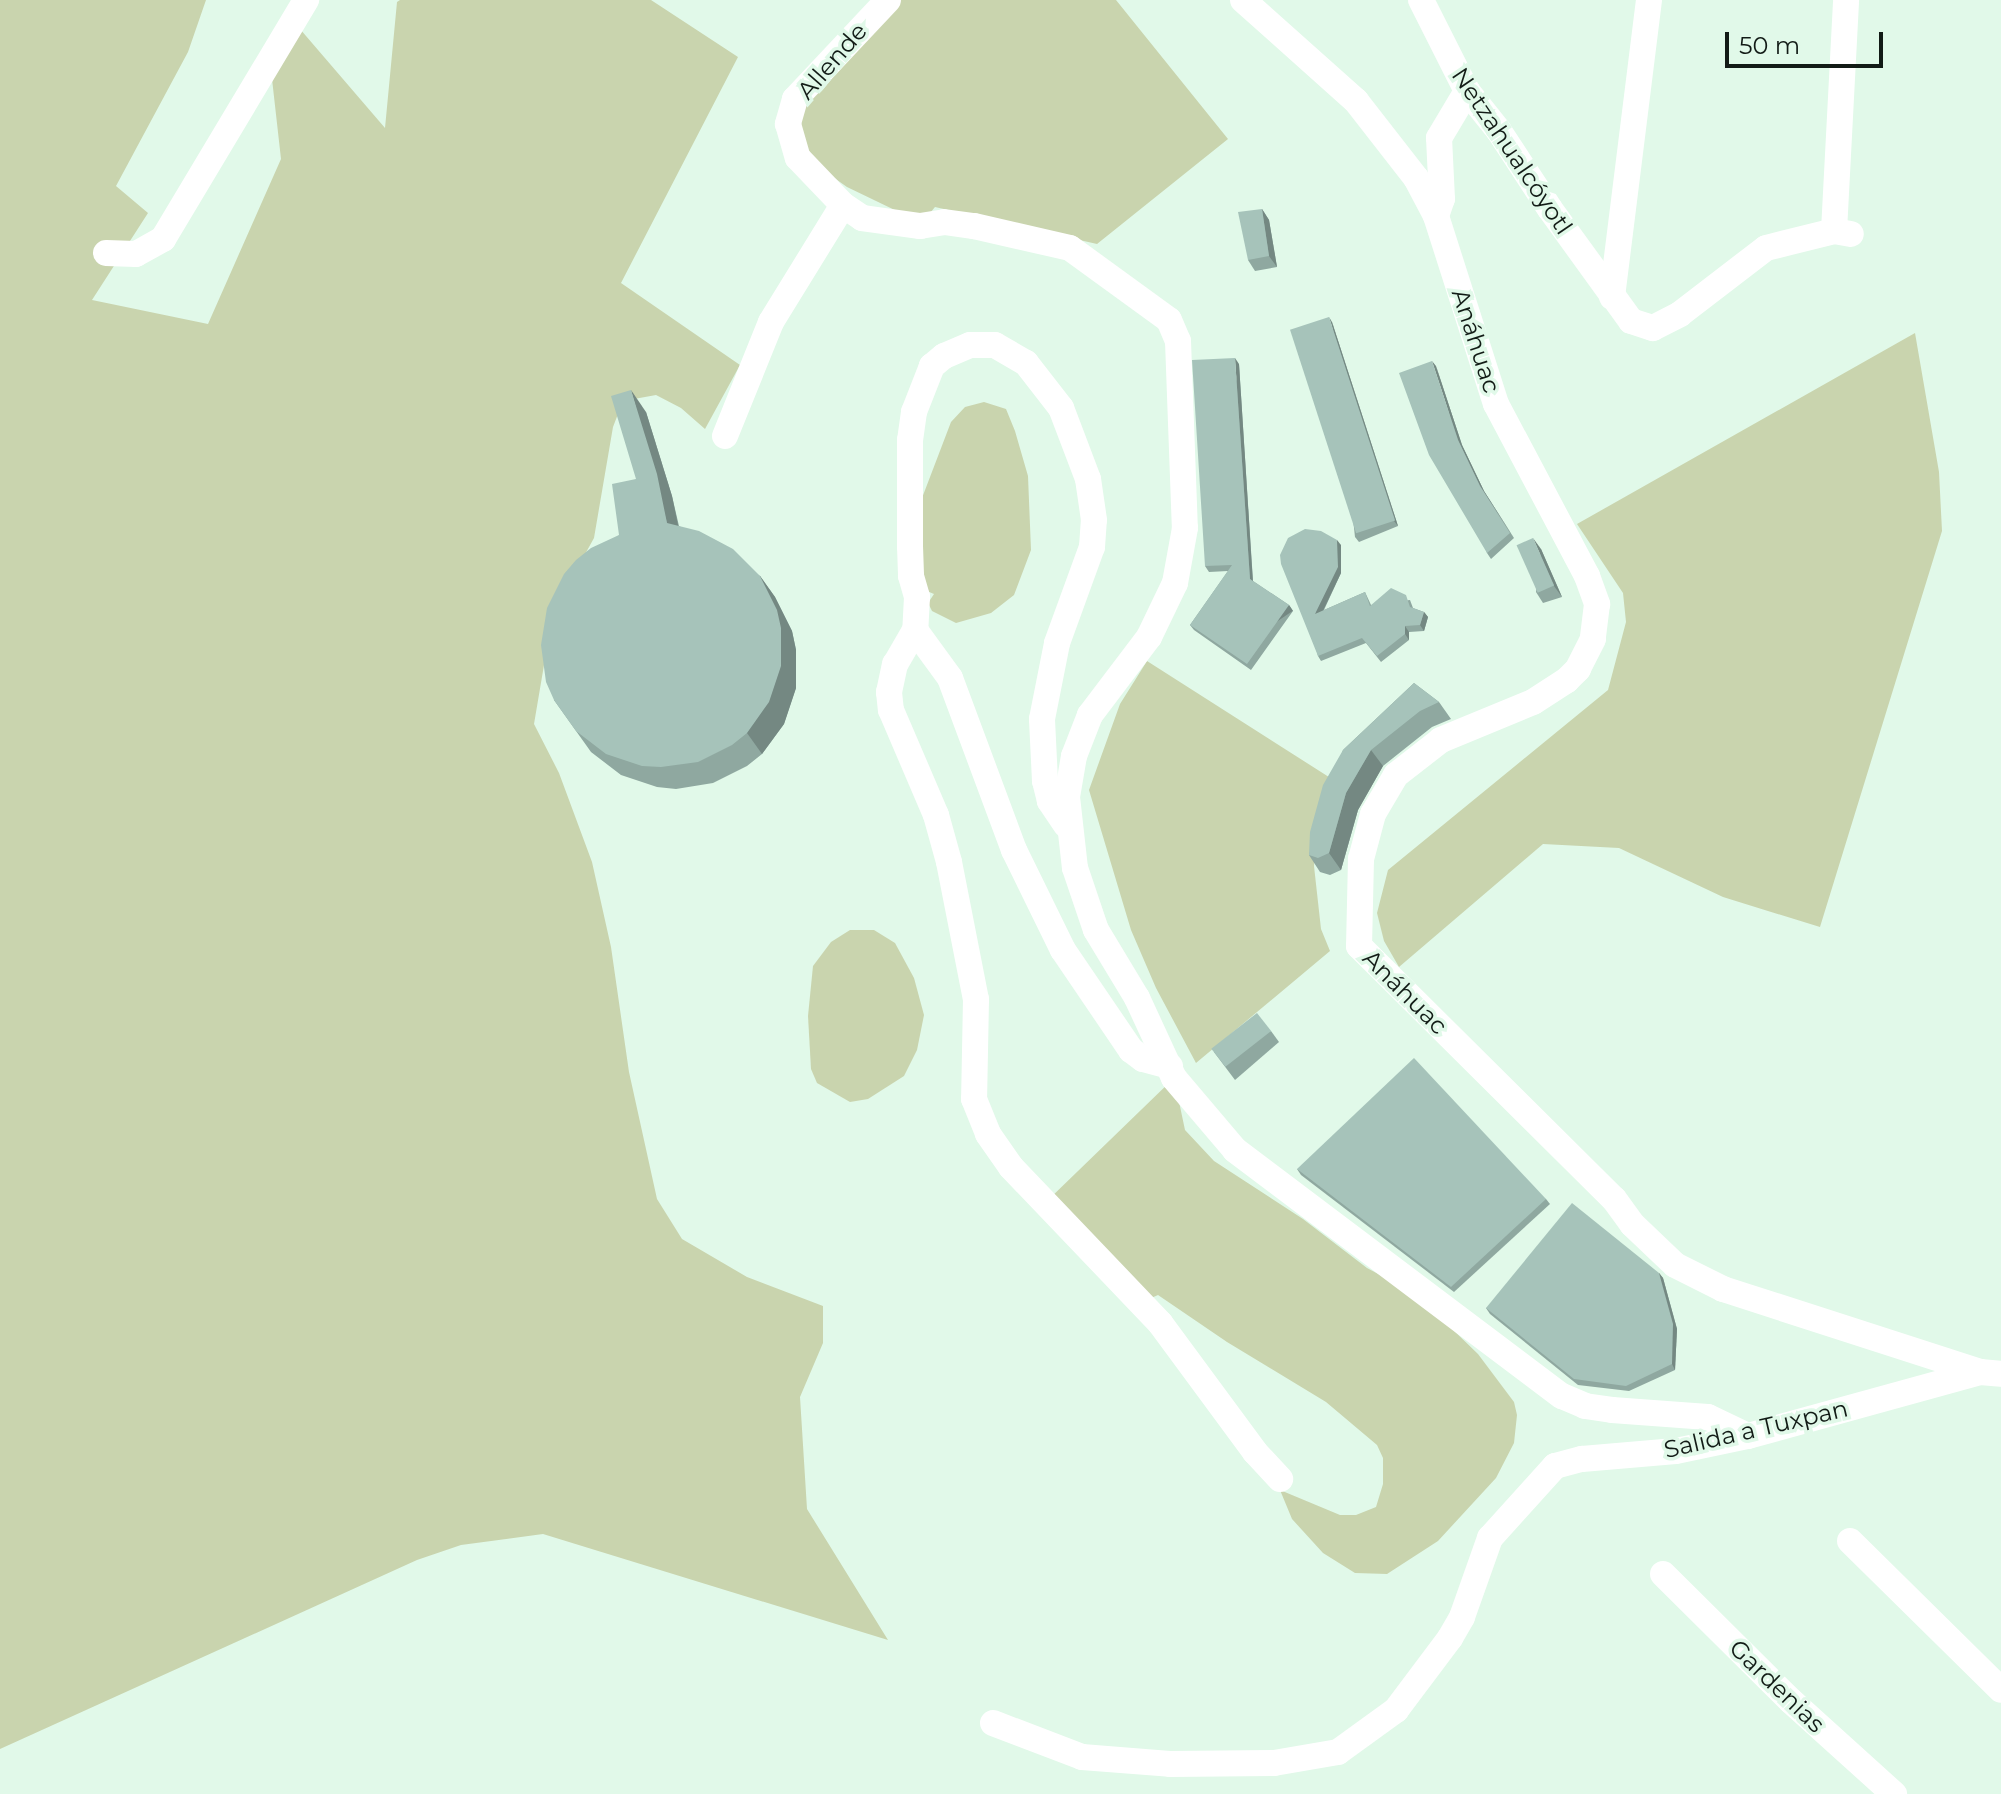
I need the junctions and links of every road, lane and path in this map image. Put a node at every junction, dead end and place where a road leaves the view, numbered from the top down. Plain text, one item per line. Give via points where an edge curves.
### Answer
1 (306, 0) edge
2 (888, 0) edge
3 (1243, 0) edge
4 (1421, 0) edge
5 (1649, 0) edge
6 (1846, 0) edge
7 (1467, 91) junction
8 (843, 205) junction
9 (1436, 216) junction
10 (106, 253) dead end
11 (1612, 297) junction
12 (725, 436) dead end
13 (915, 630) junction
14 (1068, 828) junction
15 (1170, 1066) junction
16 (1991, 1373) edge
17 (1748, 1436) junction
18 (1280, 1479) dead end
19 (1850, 1541) dead end
20 (1663, 1574) dead end
21 (2001, 1690) edge
22 (993, 1723) dead end
23 (1894, 1794) edge

1 - 10 street via 163,239 136,254
2 - 8 street, Allende via 795,99 788,124 798,158
3 - 9 street via 1356,101 1389,138
4 - 7 street, Netzahualcóyotl
5 - 11 street
6 - 11 street, Netzahualcóyotl via 1842,232 1766,248 1680,314 1653,328 1631,321
7 - 9 street via 1439,138 1442,199
7 - 11 street, Netzahualcóyotl
8 - 12 street via 771,322
8 - 14 street via 862,218 974,226 1070,248 1169,320 1178,341 1185,528 1175,583 1149,637 1090,715 1070,775
9 - 16 street, Anáhuac via 1496,404 1587,576 1597,604 1596,621 1593,639 1567,680 1533,702 1441,740 1396,775 1373,814 1361,859 1359,946 1675,1265 1723,1289
13 - 14 street via 910,546 914,412 932,366 944,356 970,345 995,345 1026,363 1055,400 1088,479 1092,547 1057,643 1042,719 1047,791
13 - 15 street via 950,678 1014,850 1063,950 1131,1050
13 - 18 street via 895,664 891,710 936,815 949,862 976,999 974,1099 988,1134 1011,1167 1160,1323
14 - 15 street via 1096,930
15 - 17 street via 1192,1102 1235,1150 1562,1396 1612,1410 1708,1417
16 - 17 street, Salida a Tuxpan
17 - 22 street, Salida a Tuxpan via 1555,1466 1490,1538 1450,1638 1396,1710 1338,1752 1274,1763 1141,1762 1082,1757
19 - 21 street
20 - 23 street, Gardenias

